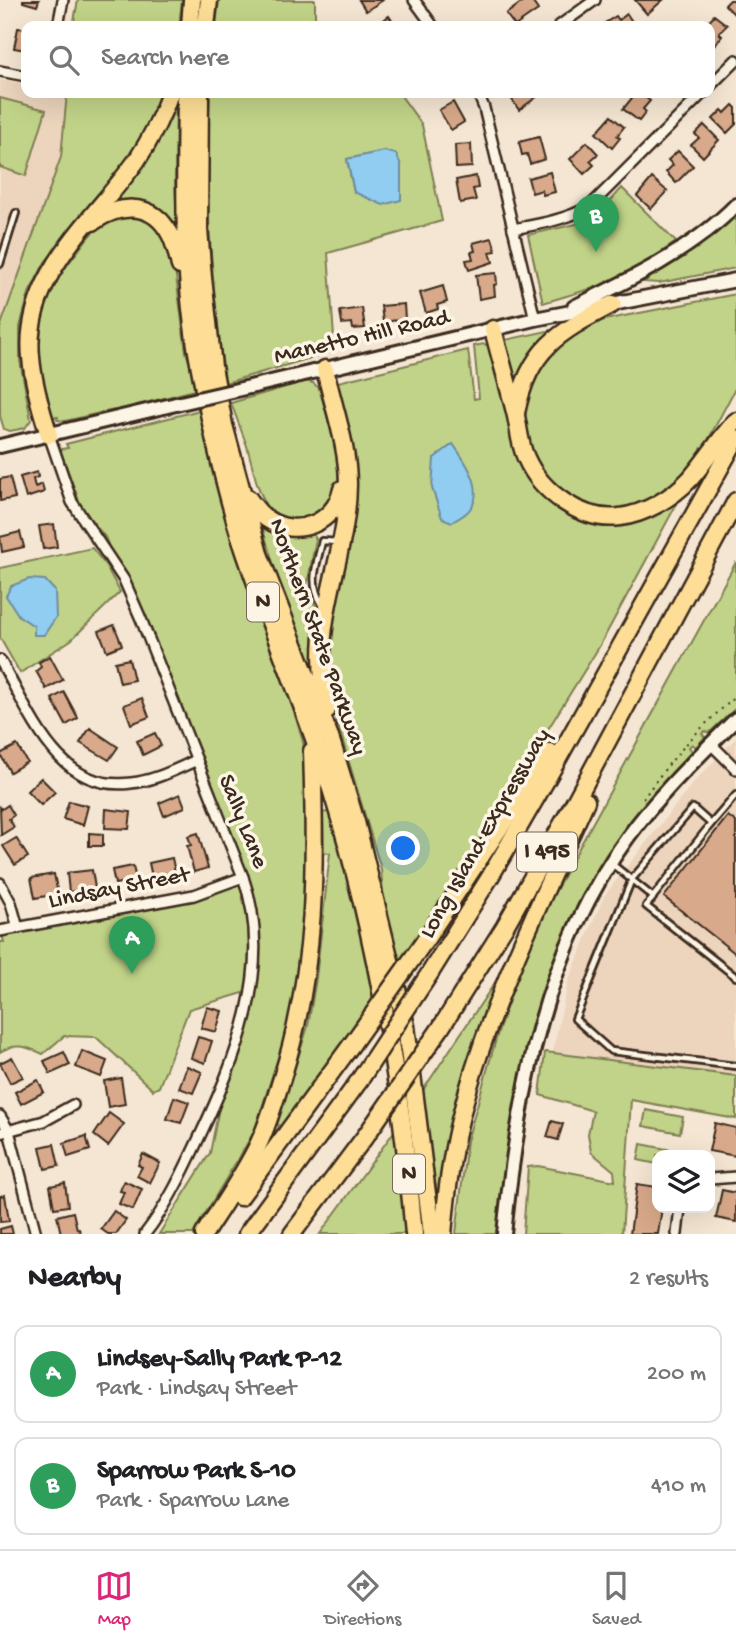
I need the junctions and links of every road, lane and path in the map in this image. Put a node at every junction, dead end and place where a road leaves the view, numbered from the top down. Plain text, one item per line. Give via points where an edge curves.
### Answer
1 (63, 0) edge
2 (192, 0) edge
3 (209, 0) edge
4 (414, 0) edge
5 (595, 0) edge
6 (59, 21) edge
7 (189, 21) edge
8 (207, 21) edge
9 (429, 21) edge
10 (566, 21) edge
11 (736, 60) edge
12 (0, 71) edge
13 (21, 75) edge
14 (715, 81) edge
15 (168, 98) edge
16 (186, 98) edge
17 (200, 98) edge
18 (480, 98) edge
19 (698, 98) edge
20 (736, 205) edge
21 (16, 214) dead end
22 (85, 227) junction
23 (513, 229) junction
24 (0, 264) edge
25 (736, 280) edge
26 (189, 293) junction
27 (613, 304) junction
28 (560, 314) junction
29 (535, 319) junction
30 (492, 329) junction
31 (322, 370) junction
32 (516, 415) junction
33 (736, 421) edge
34 (49, 435) junction
35 (736, 439) edge
36 (0, 446) edge
37 (243, 490) junction
38 (736, 501) edge
39 (316, 523) junction
40 (322, 541) junction
41 (342, 543) junction
42 (327, 610) junction
43 (614, 653) junction
44 (0, 660) edge
45 (645, 670) junction
46 (736, 719) edge
47 (311, 734) junction
48 (330, 737) junction
49 (711, 744) junction
50 (197, 760) junction
51 (736, 769) edge
52 (736, 795) edge
53 (711, 824) junction
54 (610, 863) junction
55 (243, 877) junction
56 (632, 879) junction
57 (0, 883) edge
58 (653, 897) junction
59 (18, 928) junction
60 (0, 932) edge
61 (736, 977) edge
62 (736, 1066) edge
63 (73, 1105) dead end
64 (0, 1116) edge
65 (4, 1132) edge
66 (736, 1177) edge
67 (715, 1179) edge
68 (679, 1213) edge
69 (36, 1234) edge
70 (145, 1234) edge
71 (204, 1234) edge
72 (211, 1234) edge
73 (247, 1234) edge
74 (292, 1234) edge
75 (414, 1234) edge
76 (432, 1234) edge
77 (443, 1234) edge
78 (504, 1234) edge
79 (677, 1234) edge

1 - 6 street
2 - 7 highway
3 - 8 highway
4 - 9 street
5 - 10 street
11 - 14 street
12 - 13 street
15 - 22 highway via 150,140
16 - 26 highway, Northern State Parkway / N
17 - 37 highway, Northern State Parkway / N via 199,229 212,367
18 - 23 street
19 - 23 street via 589,207 552,222
20 - 28 main road via 632,279
21 - 24 lane
22 - 26 highway via 114,210 135,208 154,215 168,230
22 - 34 highway via 47,277 34,315 31,356
23 - 29 street
25 - 27 main road, Manetto Hill Road
26 - 47 highway, Northern State Parkway / N via 220,467 241,541
27 - 28 main road, Manetto Hill Road
27 - 32 highway via 567,328 537,356 527,373
28 - 29 main road, Manetto Hill Road
29 - 30 main road, Manetto Hill Road
30 - 31 main road, Manetto Hill Road
30 - 32 highway
31 - 34 main road, Manetto Hill Road, bridge
31 - 39 highway via 343,482 335,508
31 - 41 highway via 347,470
32 - 33 highway via 526,459 547,488 579,510 621,517 653,508 689,480
34 - 36 main road, Manetto Hill Road
34 - 50 street, Sally Lane via 72,502 124,579
35 - 43 highway, Long Island Expressway / I 495
37 - 39 highway via 276,524 305,527
37 - 48 highway, Northern State Parkway / N via 260,554
38 - 45 highway, I 495
39 - 40 lane
40 - 41 lane
40 - 42 lane via 313,584
41 - 42 highway
42 - 48 highway via 322,655
43 - 72 highway, bridge via 424,942
43 - 73 highway, Long Island Expressway / I 495, bridge via 490,877 359,1081
44 - 50 street via 50,749 82,776 108,784 132,783
45 - 74 highway, I 495, bridge via 511,914 440,1029
45 - 77 highway via 494,1009 457,1130
46 - 49 main road
47 - 71 highway via 315,869 300,1013 259,1143
47 - 75 highway, Northern State Parkway / N via 337,809 372,947 397,1077
48 - 76 highway, Northern State Parkway / N via 356,822 406,1026
49 - 51 street
49 - 54 main road via 655,802
50 - 55 street, Sally Lane
52 - 53 lane
53 - 56 lane via 693,808
53 - 58 lane
54 - 56 lane
54 - 78 main road via 583,912 544,1011 520,1114
55 - 59 street, Lindsay Street via 194,895
55 - 70 street, Sally Lane via 254,946 244,1025 202,1132
56 - 58 lane
56 - 62 lane via 575,1019 611,1051
57 - 59 street
58 - 61 lane via 646,906
59 - 60 street, Lindsay Street
63 - 65 street via 44,1121
64 - 65 street
65 - 69 street
66 - 67 street
68 - 79 street

